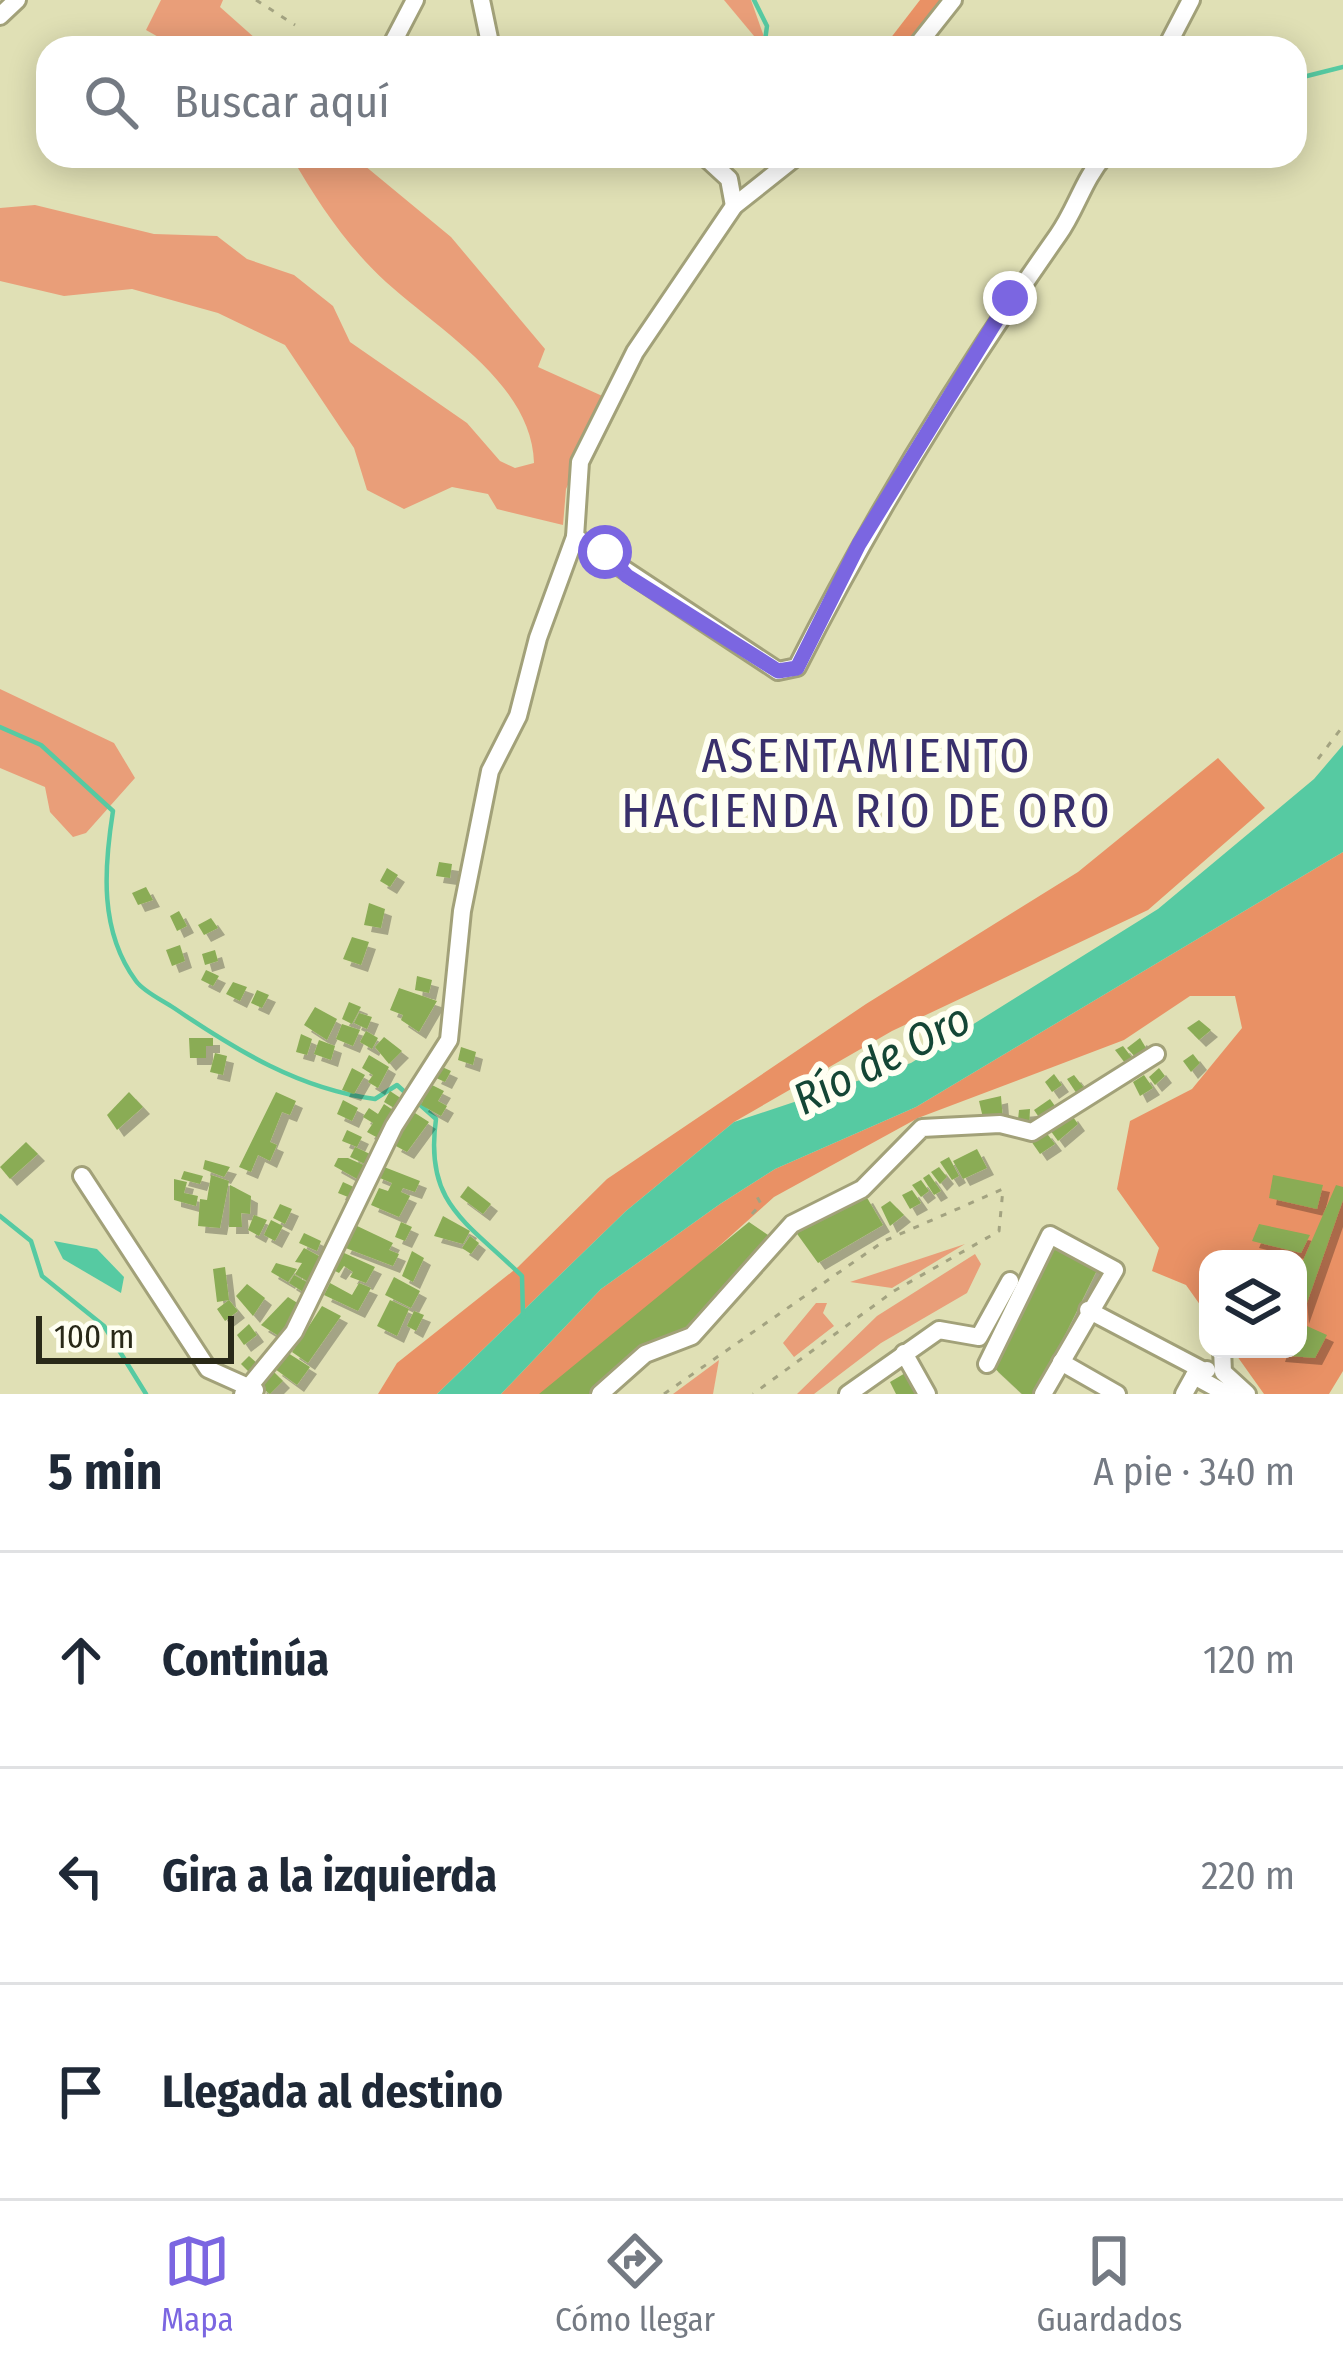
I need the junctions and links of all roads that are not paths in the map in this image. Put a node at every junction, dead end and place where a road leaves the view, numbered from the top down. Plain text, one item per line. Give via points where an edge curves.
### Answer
1 (17, 0) edge
2 (415, 0) edge
3 (481, 0) edge
4 (953, 0) edge
5 (1191, 0) edge
6 (0, 16) edge
7 (396, 36) edge
8 (488, 36) edge
9 (924, 36) edge
10 (1172, 36) edge
11 (717, 168) edge
12 (782, 168) edge
13 (1094, 168) edge
14 (734, 206) junction
15 (575, 537) junction
16 (1156, 1054) dead end
17 (82, 1176) dead end
18 (1010, 1281) dead end
19 (1088, 1310) junction
20 (904, 1353) junction
21 (1061, 1362) junction
22 (987, 1364) dead end
23 (1210, 1365) edge
24 (251, 1392) edge
25 (856, 1392) edge
26 (600, 1394) edge
27 (927, 1394) edge
28 (1043, 1394) edge
29 (1118, 1394) edge
30 (1184, 1394) edge
31 (1227, 1394) edge
32 (1247, 1394) edge

1 - 6 street
2 - 7 street
3 - 8 street
4 - 9 street
5 - 10 street
11 - 14 street via 729,179
12 - 14 street
13 - 15 street via 859,544 797,668 778,671
14 - 15 street via 635,352 593,432 574,491
15 - 24 street via 518,716 490,771 462,911 449,1040 394,1126 294,1332
16 - 26 street via 1033,1132 1000,1124 922,1128 862,1189 792,1224 692,1336 645,1354
17 - 24 street via 208,1369
18 - 20 street via 979,1337 939,1330
19 - 21 street
19 - 22 street via 1115,1270 1050,1235
19 - 23 street
20 - 25 street
20 - 27 street
21 - 28 street
21 - 29 street
23 - 30 street
23 - 31 street
23 - 32 street

